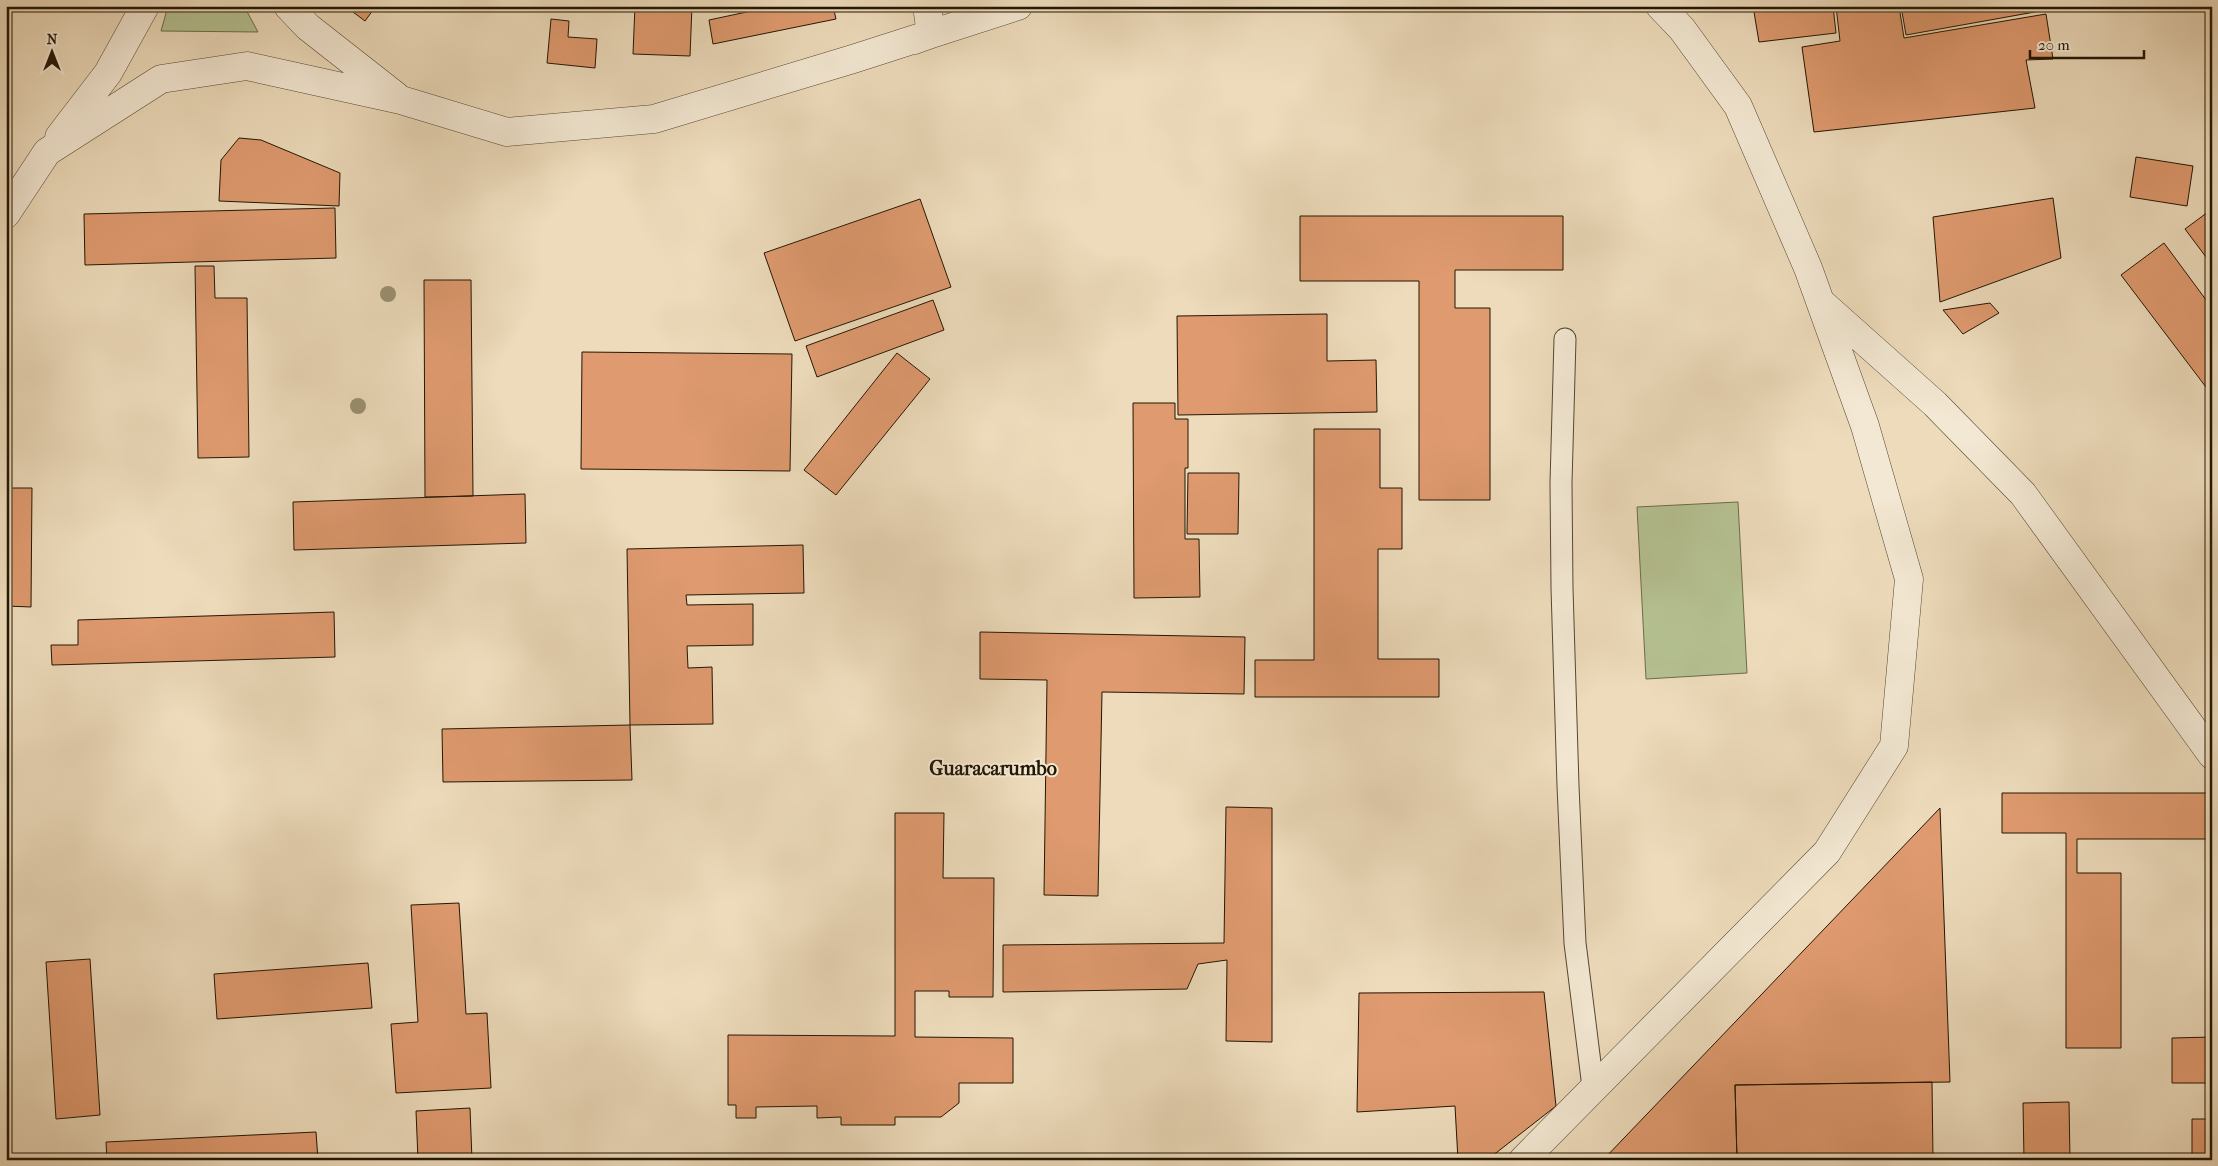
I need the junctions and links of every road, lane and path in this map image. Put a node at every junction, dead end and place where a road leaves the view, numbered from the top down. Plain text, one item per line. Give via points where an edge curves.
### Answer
1 (145, 6) edge
2 (288, 6) edge
3 (926, 6) edge
4 (1018, 6) edge
5 (1660, 6) edge
6 (931, 34) junction
7 (401, 100) junction
8 (47, 152) junction
9 (6, 214) edge
10 (1821, 302) junction
11 (1565, 339) dead end
12 (2212, 756) edge
13 (1592, 1087) junction
14 (1523, 1160) edge

1 - 8 street via 108,72
2 - 7 street via 308,27
3 - 6 street
4 - 6 street
5 - 10 street via 1682,29 1738,106
6 - 7 street via 654,119 507,132
7 - 8 street via 247,66 161,79
8 - 9 street
10 - 12 street via 1935,404 2023,494
10 - 13 street via 1865,426 1909,579 1894,746 1827,852
11 - 13 lane via 1561,531 1568,766 1575,943
13 - 14 street

